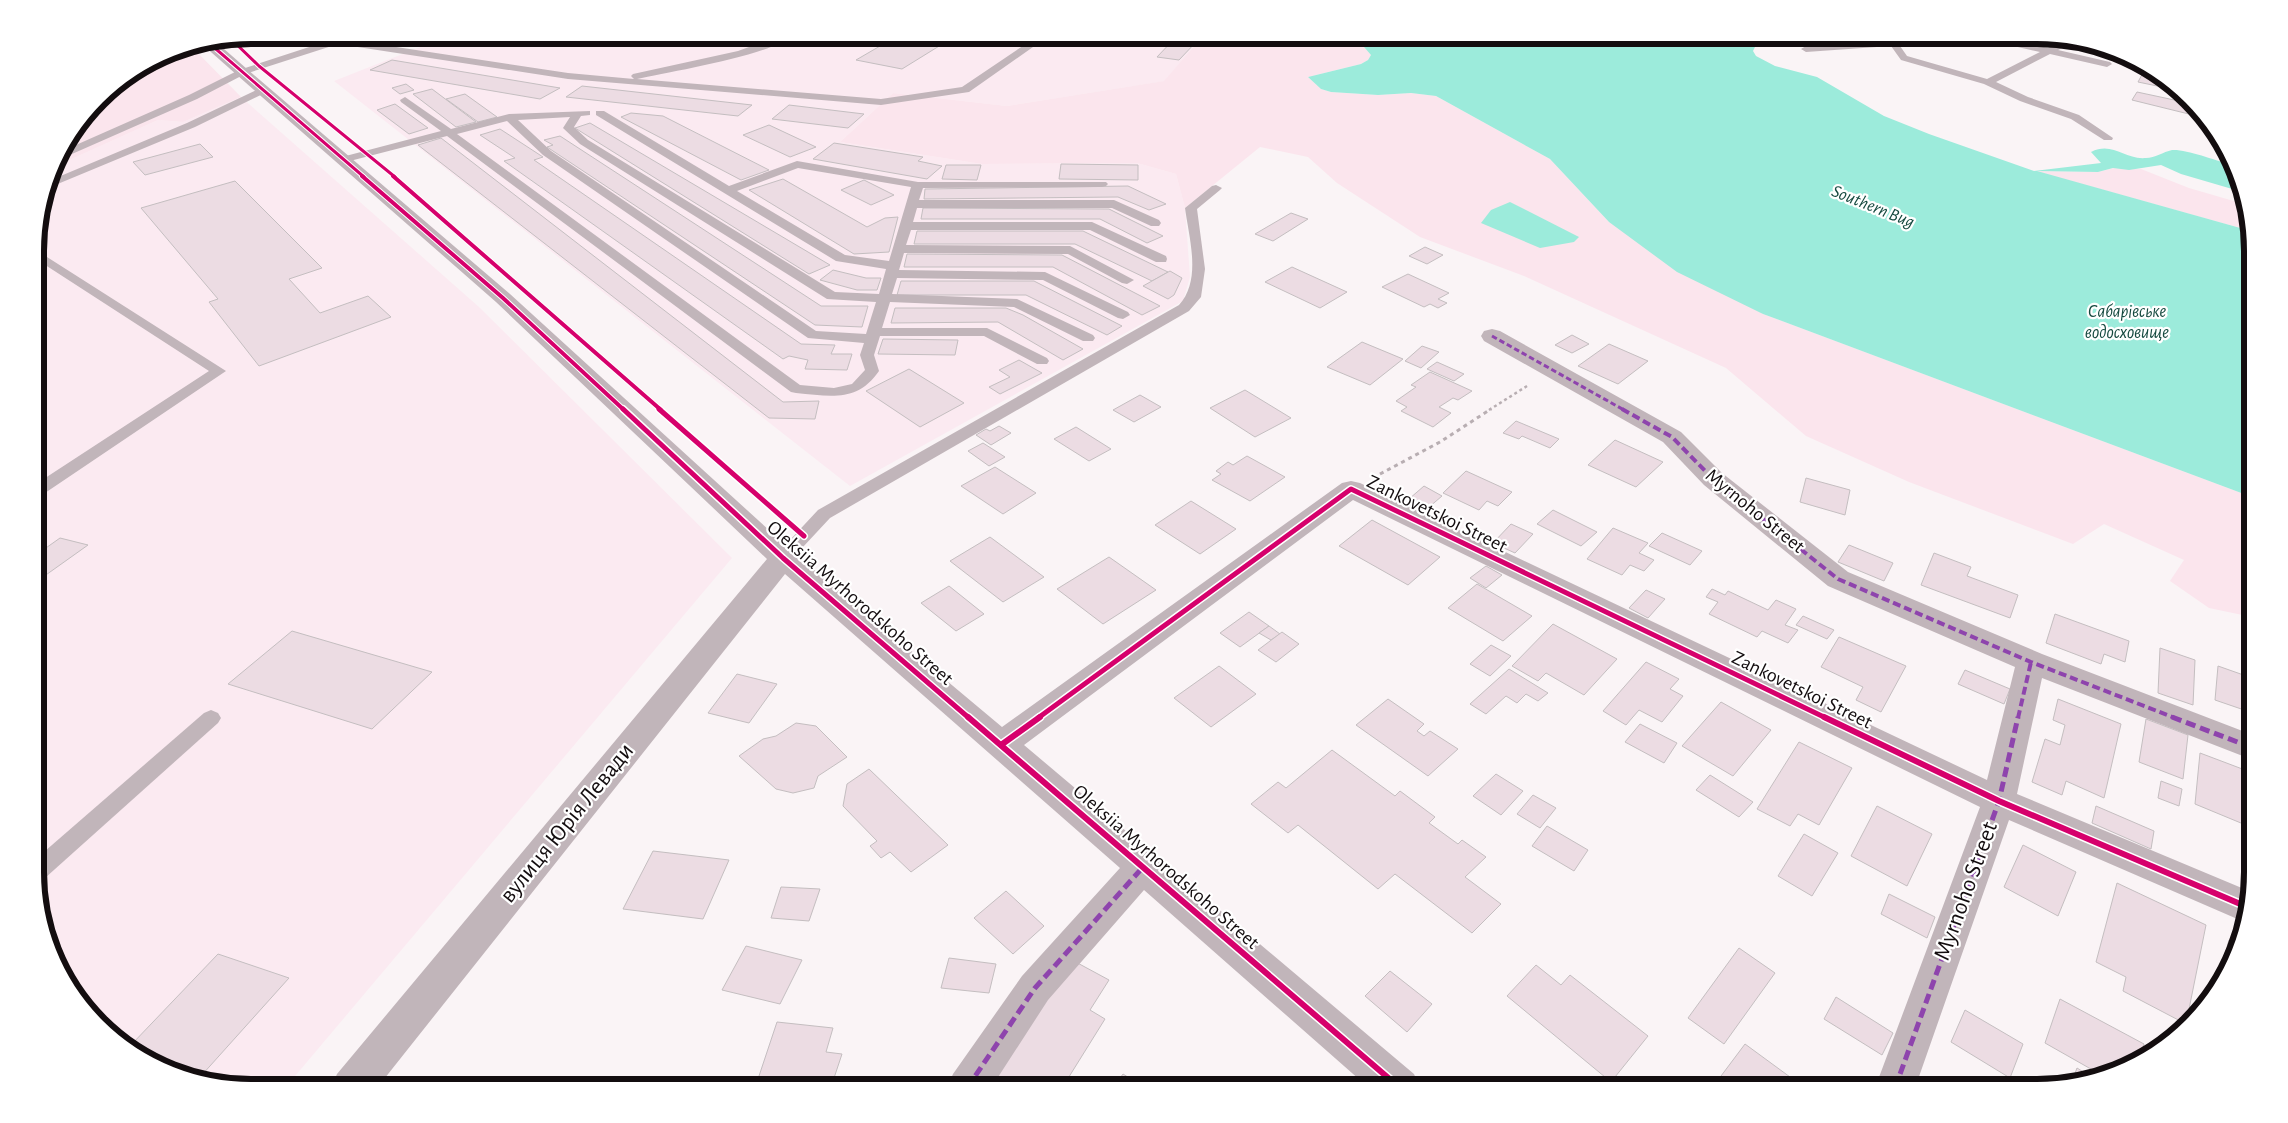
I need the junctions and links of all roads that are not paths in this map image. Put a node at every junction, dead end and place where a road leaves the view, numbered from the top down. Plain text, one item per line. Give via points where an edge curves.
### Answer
1 (330, 44) edge
2 (359, 44) edge
3 (772, 44) edge
4 (1032, 44) edge
5 (1848, 44) edge
6 (1894, 44) edge
7 (2010, 44) edge
8 (2061, 46) edge
9 (214, 47) edge
10 (1806, 49) dead end
11 (2048, 51) junction
12 (2107, 64) dead end
13 (242, 72) junction
14 (619, 80) junction
15 (1988, 82) junction
16 (263, 90) junction
17 (405, 100) dead end
18 (578, 113) junction
19 (600, 113) junction
20 (616, 113) dead end
21 (509, 117) junction
22 (450, 132) junction
23 (2108, 138) dead end
24 (68, 153) edge
25 (342, 160) junction
26 (56, 181) edge
27 (1102, 184) dead end
28 (918, 185) junction
29 (1216, 188) dead end
30 (728, 190) junction
31 (913, 204) junction
32 (1155, 223) dead end
33 (906, 226) junction
34 (899, 249) junction
35 (44, 259) edge
36 (1161, 259) dead end
37 (893, 270) junction
38 (1127, 280) dead end
39 (884, 298) junction
40 (1123, 315) dead end
41 (873, 336) junction
42 (1492, 336) dead end
43 (1088, 338) dead end
44 (1042, 361) dead end
45 (44, 486) edge
46 (783, 558) junction
47 (2031, 662) junction
48 (211, 718) dead end
49 (1001, 745) junction
50 (2244, 745) edge
51 (1999, 801) junction
52 (44, 865) edge
53 (1143, 867) junction
54 (2241, 904) edge
55 (358, 1079) edge
56 (973, 1079) edge
57 (1390, 1079) edge
58 (1898, 1079) edge

1 - 13 lane
2 - 14 lane via 568,76
3 - 14 lane
4 - 14 lane via 965,90 881,102
5 - 10 lane
6 - 15 lane via 1904,58
7 - 11 lane
8 - 11 lane
9 - 13 street
11 - 12 lane
11 - 15 lane
13 - 16 street, Oleksiia Myrhorodskoho Street
13 - 24 lane
15 - 23 lane via 2075,117
16 - 25 street, Oleksiia Myrhorodskoho Street
16 - 26 lane via 191,125
17 - 22 lane
18 - 19 lane
18 - 21 lane
18 - 39 lane via 568,128 584,142 832,296
19 - 20 lane
19 - 30 lane
21 - 22 lane
21 - 41 lane via 547,153 812,335
22 - 25 lane
22 - 41 lane via 796,389 834,392 857,387 872,371 867,355
25 - 46 street, Oleksiia Myrhorodskoho Street via 503,298
27 - 28 lane
28 - 30 lane via 797,164
28 - 31 lane
29 - 46 lane via 1191,208 1200,268 1194,297 1184,308 824,514
30 - 37 lane via 841,258
31 - 32 lane via 1114,204
31 - 33 lane
33 - 34 lane
33 - 36 lane via 1092,226
34 - 37 lane
34 - 38 lane via 1070,250
35 - 45 lane via 219,371
37 - 39 lane
37 - 40 lane via 1045,276
39 - 41 lane
39 - 43 lane via 1018,303
41 - 44 lane via 988,332
42 - 47 street, Myrnoho Street via 1672,437 1713,479 1838,579
46 - 49 street, Oleksiia Myrhorodskoho Street
46 - 55 street, вулиця Юрія Левади
47 - 50 street, Myrnoho Street
47 - 51 street, Myrnoho Street
48 - 52 lane
49 - 51 street, Zankovetskoi Street via 1351,489
49 - 53 street, Oleksiia Myrhorodskoho Street
51 - 54 street, Zankovetskoi Street
51 - 58 street, Myrnoho Street
53 - 56 street via 1035,988
53 - 57 street, Oleksiia Myrhorodskoho Street

